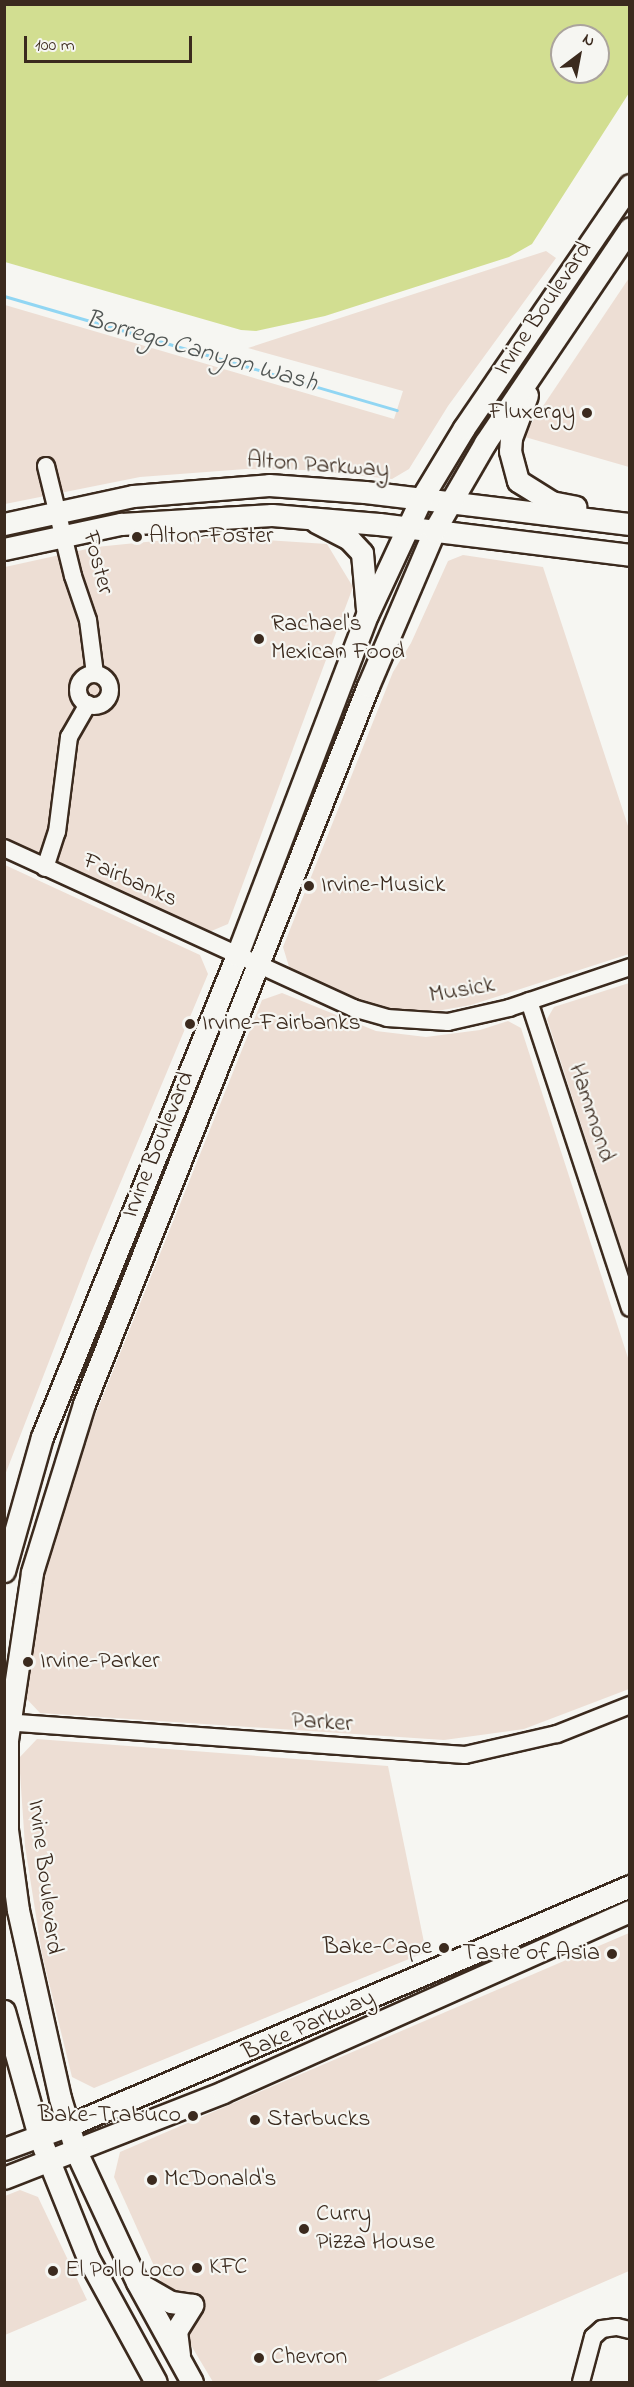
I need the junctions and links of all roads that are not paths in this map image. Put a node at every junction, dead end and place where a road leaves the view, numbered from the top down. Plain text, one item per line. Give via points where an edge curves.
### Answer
1 (630, 185) edge
2 (630, 228) edge
3 (549, 348) junction
4 (46, 466) dead end
5 (421, 499) junction
6 (448, 502) junction
7 (58, 511) junction
8 (304, 517) junction
9 (630, 518) edge
10 (4, 524) edge
11 (630, 524) edge
12 (407, 528) junction
13 (434, 531) junction
14 (64, 534) junction
15 (4, 549) edge
16 (630, 555) edge
17 (367, 615) junction
18 (95, 674) junction
19 (88, 704) junction
20 (4, 848) edge
21 (45, 868) junction
22 (237, 955) junction
23 (260, 966) junction
24 (630, 967) edge
25 (529, 1001) junction
26 (630, 1308) edge
27 (4, 1571) edge
28 (630, 1705) edge
29 (7, 1722) edge
30 (630, 1886) edge
31 (630, 1911) edge
32 (4, 2011) edge
33 (67, 2126) junction
34 (39, 2136) junction
35 (4, 2149) edge
36 (76, 2151) junction
37 (49, 2161) junction
38 (4, 2178) edge
39 (137, 2282) junction
40 (630, 2330) edge
41 (179, 2361) junction
42 (156, 2382) edge
43 (192, 2382) edge
44 (581, 2382) edge

1 - 5 main road, Irvine Boulevard via 478,405
2 - 3 main road, Irvine Boulevard
3 - 6 main road, Irvine Boulevard
3 - 9 main road via 511,438 510,451 518,481 551,502
4 - 7 street, Foster
5 - 6 main road, Alton Parkway
5 - 7 main road, Alton Parkway via 306,487 230,486 133,496
5 - 12 main road, Irvine Boulevard
6 - 11 main road, Alton Parkway
6 - 13 main road, Irvine Boulevard
7 - 10 main road, Alton Parkway
7 - 14 street, Foster
8 - 12 main road
8 - 14 main road via 191,518
8 - 17 main road via 350,539 362,553
12 - 13 main road
12 - 17 main road, Irvine Boulevard
13 - 16 main road
13 - 23 main road, Irvine Boulevard via 354,721
14 - 15 main road
14 - 18 street, Foster via 88,620
17 - 22 main road, Irvine Boulevard
18 - 19 street via 80,683 80,695
18 - 19 street via 106,680 109,695 100,705
19 - 21 street via 69,737 57,832
20 - 21 street, Fairbanks
21 - 22 street, Fairbanks
22 - 23 street, Musick
22 - 27 main road, Irvine Boulevard via 42,1437
23 - 25 street, Musick via 353,1008 417,1022 448,1022
23 - 29 main road, Irvine Boulevard via 68,1446 32,1572
24 - 25 street, Musick
25 - 26 street, Hammond
28 - 29 street, Parker via 557,1734 465,1755
29 - 33 main road, Irvine Boulevard via 7,1830 18,1910
30 - 33 main road, Bake Parkway
31 - 36 main road, Bake Parkway via 223,2092
32 - 34 main road
33 - 34 main road, Bake Parkway
33 - 36 main road, Irvine Boulevard
34 - 35 main road, Bake Parkway
34 - 37 main road
36 - 37 main road, Bake Parkway
36 - 39 main road, Irvine Boulevard
37 - 38 main road, Bake Parkway
37 - 42 main road via 88,2258
39 - 41 main road, Irvine Boulevard
39 - 41 main road via 171,2302 192,2305 176,2331
40 - 44 street via 602,2329 593,2337
41 - 43 main road, Irvine Boulevard

